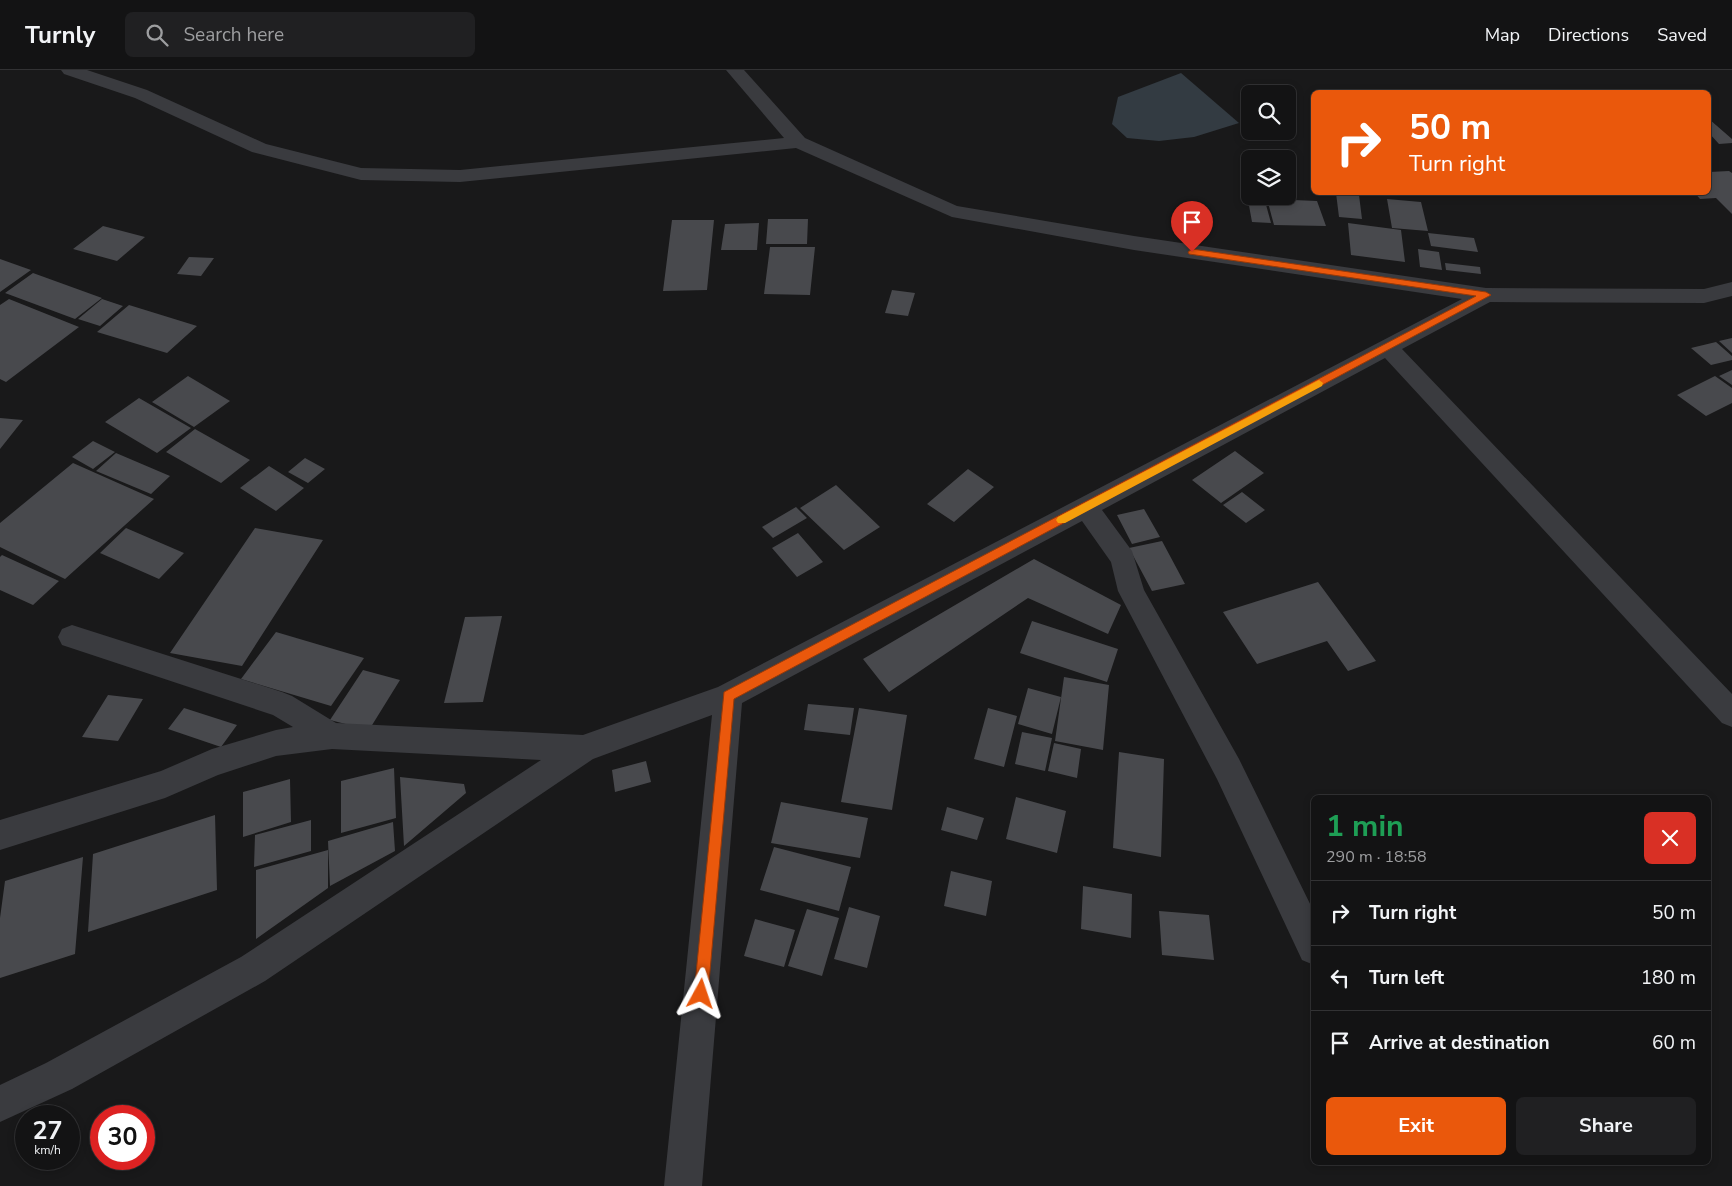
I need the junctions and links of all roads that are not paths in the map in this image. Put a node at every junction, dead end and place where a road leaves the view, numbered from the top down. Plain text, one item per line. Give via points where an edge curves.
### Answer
1 (70, 70) edge
2 (735, 70) edge
3 (798, 142) junction
4 (1732, 290) edge
5 (1486, 295) junction
6 (1387, 347) junction
7 (1086, 506) junction
8 (72, 637) dead end
9 (728, 696) junction
10 (1732, 714) edge
11 (332, 736) junction
12 (583, 749) junction
13 (0, 834) edge
14 (1311, 942) edge
15 (0, 1104) edge
16 (683, 1186) edge

1 - 3 street via 142,94 259,148 361,174 460,176
2 - 3 street
3 - 5 street via 952,211 1134,244
4 - 5 street via 1704,296
5 - 6 street
6 - 7 street
6 - 10 street
7 - 9 street
7 - 14 street via 1123,559 1131,590 1228,769
8 - 11 street via 282,705
9 - 12 street
9 - 16 street
11 - 12 street
11 - 13 street via 276,743 165,784
12 - 15 street via 253,969 59,1076

